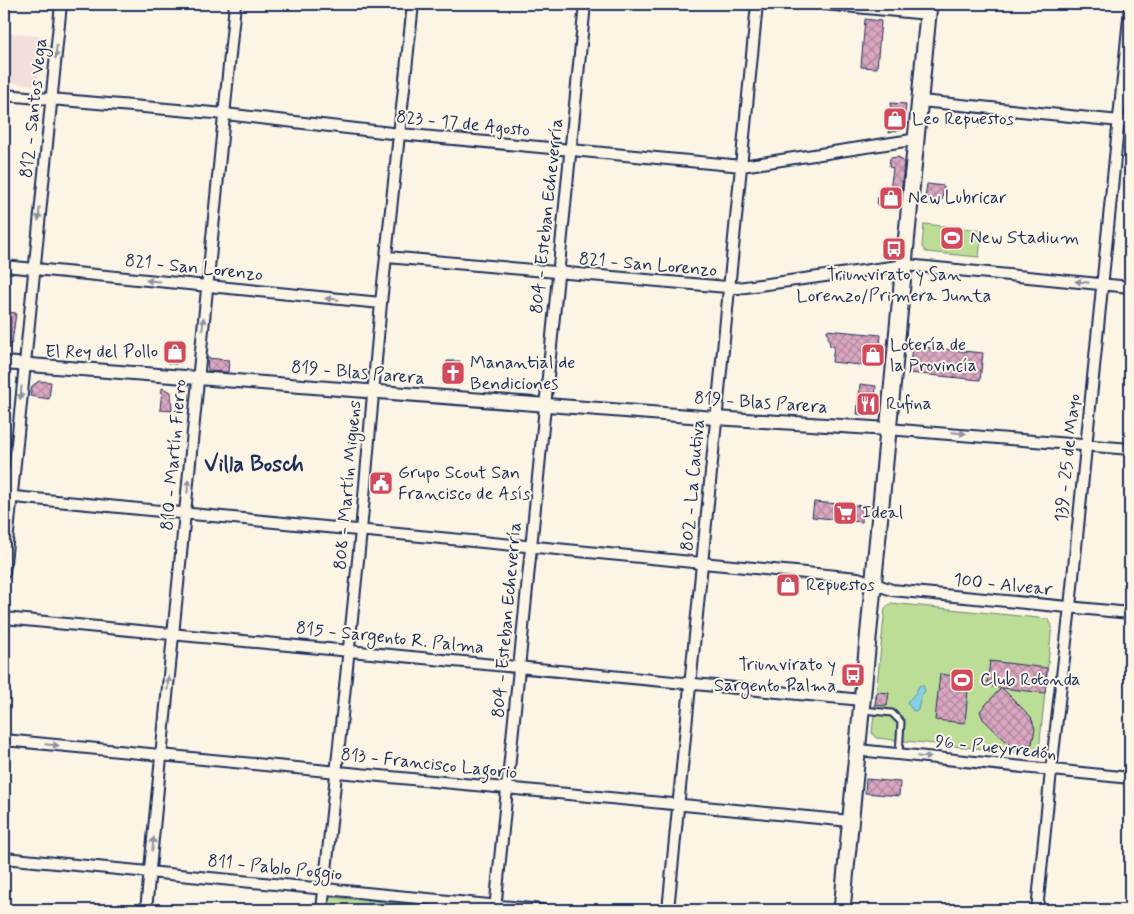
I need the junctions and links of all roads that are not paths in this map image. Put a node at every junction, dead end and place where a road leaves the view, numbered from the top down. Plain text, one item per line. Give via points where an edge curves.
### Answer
1 (61, 4) edge
2 (235, 4) edge
3 (413, 4) edge
4 (584, 4) edge
5 (757, 4) edge
6 (824, 4) edge
7 (1130, 8) edge
8 (929, 9) edge
9 (4, 95) edge
10 (51, 99) junction
11 (921, 101) junction
12 (225, 114) junction
13 (1118, 121) junction
14 (1130, 122) edge
15 (400, 134) junction
16 (918, 139) junction
17 (569, 150) junction
18 (742, 166) junction
19 (387, 257) junction
20 (906, 265) junction
21 (4, 266) edge
22 (34, 269) junction
23 (557, 274) junction
24 (1102, 284) junction
25 (207, 286) junction
26 (1130, 287) edge
27 (730, 288) junction
28 (381, 303) junction
29 (4, 363) edge
30 (23, 365) junction
31 (198, 378) junction
32 (373, 392) junction
33 (544, 405) junction
34 (715, 418) junction
35 (888, 429) junction
36 (1085, 445) junction
37 (1130, 449) edge
38 (8, 497) edge
39 (186, 513) junction
40 (361, 531) junction
41 (530, 546) junction
42 (703, 564) junction
43 (4, 573) edge
44 (873, 583) junction
45 (1070, 608) junction
46 (1130, 613) edge
47 (4, 618) edge
48 (173, 634) junction
49 (348, 650) junction
50 (519, 667) junction
51 (688, 684) junction
52 (861, 705) junction
53 (4, 740) edge
54 (858, 750) junction
55 (899, 754) junction
56 (161, 755) junction
57 (1051, 770) junction
58 (336, 771) junction
59 (1130, 778) edge
60 (508, 788) junction
61 (679, 805) junction
62 (850, 821) junction
63 (4, 858) edge
64 (150, 871) junction
65 (324, 890) junction
66 (496, 908) edge
67 (146, 910) edge
68 (322, 910) edge
69 (542, 910) edge
70 (668, 910) edge
71 (842, 910) edge
72 (1037, 910) edge

1 -> 10 street, 812 - Santos Vega
2 - 12 street, 810 - Martín Fierro
3 - 15 street, 808 - Martín Miguens
4 - 17 street, 804 - Esteban Echeverría
5 - 18 street, 802 - La Cautiva
6 - 8 street
7 - 13 street, 139 - 25 de Mayo
8 - 11 main road
9 - 10 street, 823 - 17 de Agosto
10 - 12 street, 823 - 17 de Agosto
10 -> 22 street, 812 - Santos Vega
11 - 13 street
11 - 16 main road
12 - 15 street, 823 - 17 de Agosto
12 - 25 street, 810 - Martín Fierro
13 - 14 street
13 - 24 street, 139 - 25 de Mayo
15 - 17 street, 823 - 17 de Agosto
15 - 19 street, 808 - Martín Miguens
16 - 18 street, 823 - 17 de Agosto
16 - 20 main road
17 - 18 street, 823 - 17 de Agosto
17 - 23 street, 804 - Esteban Echeverría
18 - 27 street, 802 - La Cautiva
19 - 23 street, 821 - San Lorenzo
19 - 28 street, 808 - Martín Miguens
24 -> 20 street, 821 - San Lorenzo
20 - 27 street, 821 - San Lorenzo
20 - 35 main road
21 - 22 street, 821 - San Lorenzo
25 -> 22 street, 821 - San Lorenzo
22 - 30 street, 812 - Santos Vega
23 - 27 street, 821 - San Lorenzo
23 - 33 street, 804 - Esteban Echeverría
24 - 26 street, 821 - San Lorenzo
24 - 36 street, 139 - 25 de Mayo
28 -> 25 street, 821 - San Lorenzo
31 -> 25 street, 810 - Martín Fierro
27 - 34 street, 802 - La Cautiva
28 - 32 street, 808 - Martín Miguens
29 - 30 street, 819 - Blas Parera
30 - 31 street, 819 - Blas Parera
30 -> 38 street, 812 - Santos Vega
31 - 32 street, 819 - Blas Parera
39 -> 31 street, 810 - Martín Fierro
32 - 33 street, 819 - Blas Parera
32 - 40 street, 808 - Martín Miguens
33 - 34 street, 819 - Blas Parera
33 - 41 street, 804 - Esteban Echeverría
34 - 35 street, 819 - Blas Parera
34 - 42 street, 802 - La Cautiva
35 -> 36 street
35 - 44 main road
36 - 37 street
36 - 45 street, 139 - 25 de Mayo
38 - 39 street, 100 - Alvear
38 - 43 street, 812 - Santos Vega
39 - 40 street, 100 - Alvear
39 - 48 street, 810 - Martín Fierro
40 - 41 street, 100 - Alvear
40 - 49 street, 808 - Martín Miguens
41 - 42 street, 100 - Alvear
41 - 50 street, 804 - Esteban Echeverría
42 - 44 street, 100 - Alvear via 858,578
42 - 51 street, 802 - La Cautiva
44 - 45 street, 100 - Alvear via 892,590
44 - 52 main road
45 - 46 street, 100 - Alvear
45 - 57 street, 139 - 25 de Mayo
47 - 48 street, 815 - Sargento R. Palma
48 - 49 street, 815 - Sargento R. Palma
56 -> 48 street, 810 - Martín Fierro
49 - 50 street, 815 - Sargento R. Palma
49 - 58 street, 808 - Martín Miguens
50 - 51 street, 815 - Sargento R. Palma
50 - 60 street, 804 - Esteban Echeverría
51 - 52 street, 815 - Sargento R. Palma
51 - 61 street, 802 - La Cautiva
52 - 54 main road
52 - 55 lane via 892,713 901,722
53 -> 56 street, 813 - Francisco Lagorio
54 - 55 street, 96 - Pueyrredón
54 - 62 main road
55 -> 57 street, 96 - Pueyrredón
56 - 58 street, 813 - Francisco Lagorio
64 -> 56 street, 810 - Martín Fierro
57 - 59 street, 96 - Pueyrredón
57 - 72 street, 139 - 25 de Mayo
58 - 60 street, 813 - Francisco Lagorio
58 - 65 street, 808 - Martín Miguens
60 - 61 street, 813 - Francisco Lagorio
60 - 66 street, 804 - Esteban Echeverría
61 - 62 street, 813 - Francisco Lagorio
61 - 70 street, 802 - La Cautiva
62 - 71 main road
63 - 64 street, 811 - Pablo Poggio
64 - 65 street, 811 - Pablo Poggio
64 - 67 street, 810 - Martín Fierro
65 - 66 street, 811 - Pablo Poggio
65 - 68 street, 808 - Martín Miguens
66 - 69 street, 811 - Pablo Poggio

